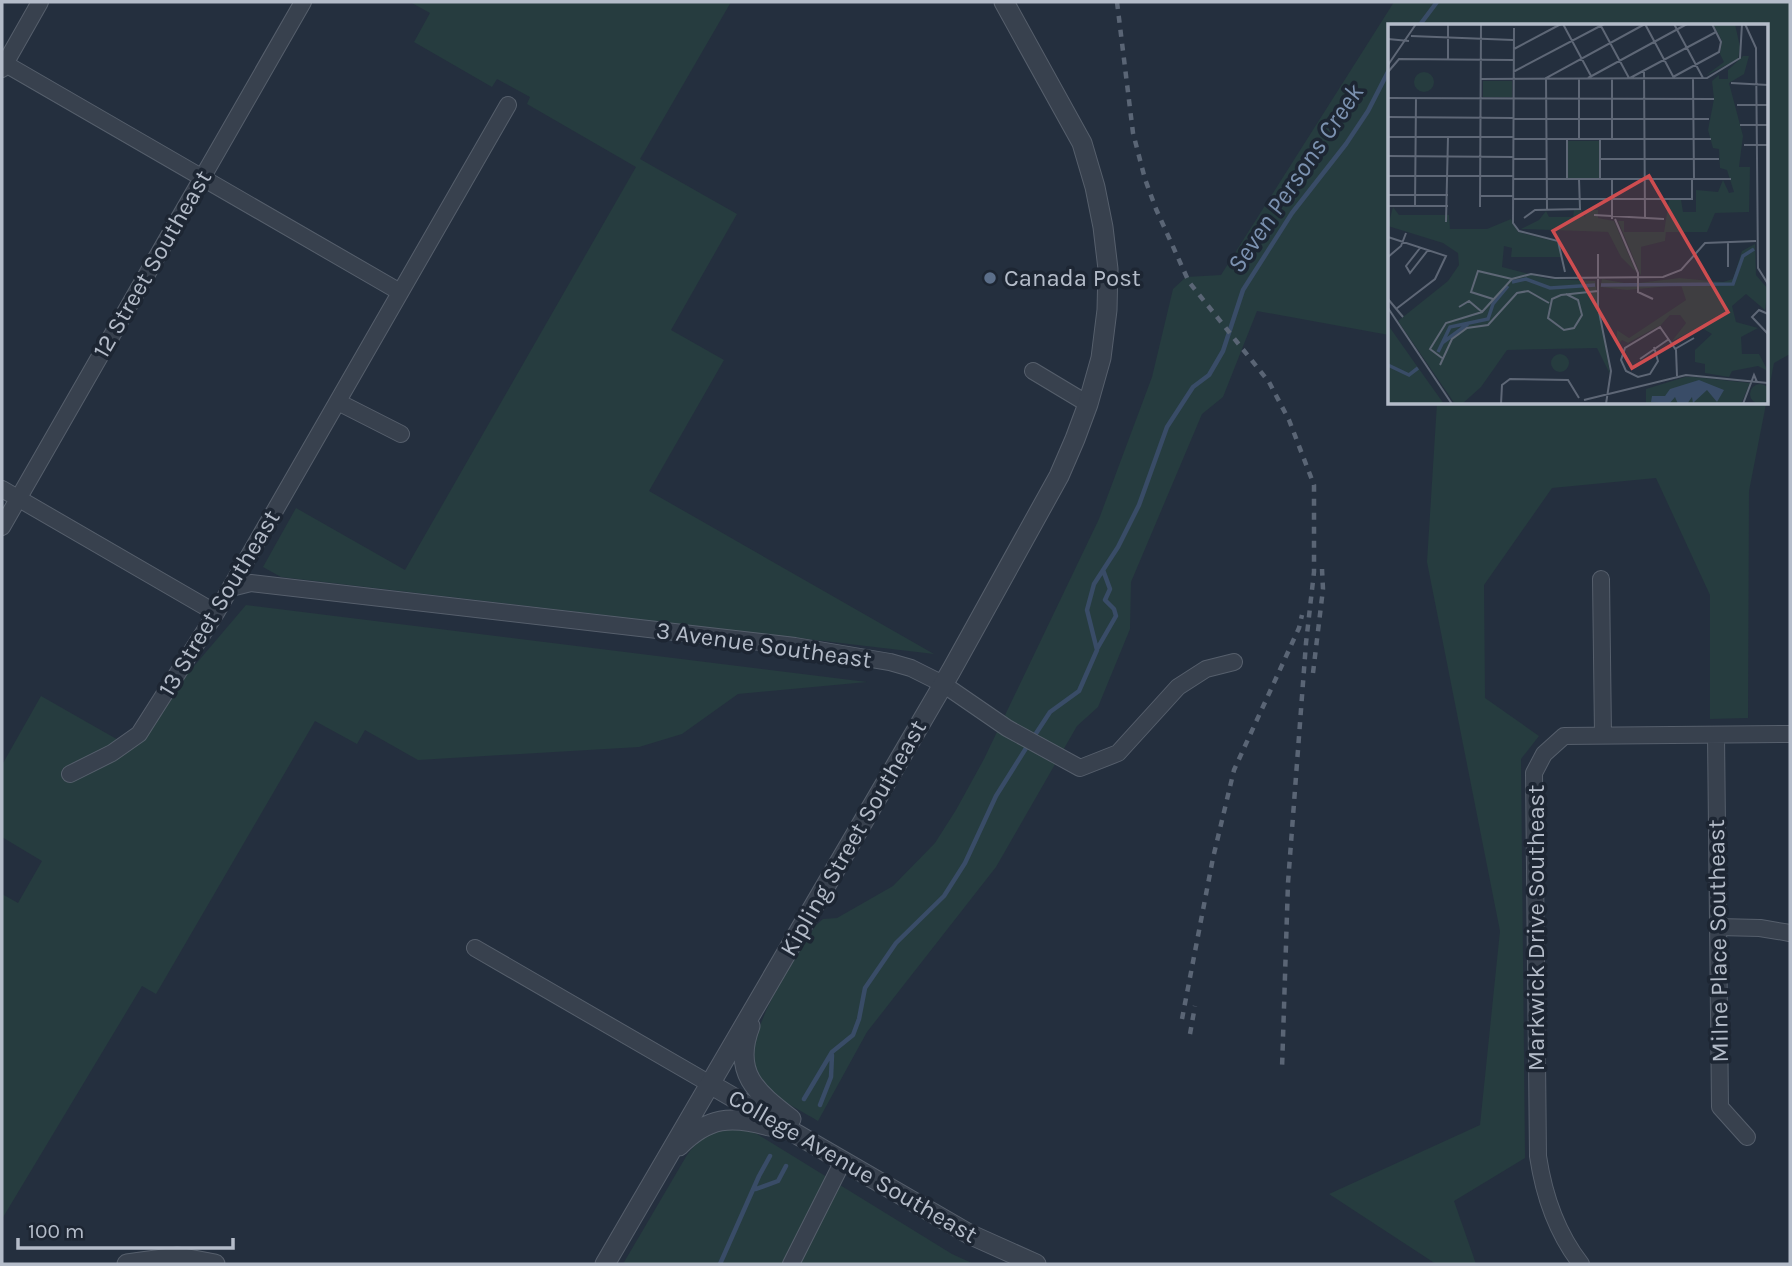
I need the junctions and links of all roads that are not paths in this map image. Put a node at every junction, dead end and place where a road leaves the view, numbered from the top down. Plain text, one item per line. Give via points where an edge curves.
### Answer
1 (40, 2) edge
2 (303, 2) edge
3 (1004, 2) edge
4 (3, 65) edge
5 (508, 105) dead end
6 (202, 177) junction
7 (400, 292) junction
8 (1033, 371) dead end
9 (338, 402) junction
10 (1088, 404) junction
11 (401, 434) dead end
12 (2, 489) edge
13 (18, 499) junction
14 (2, 527) edge
15 (1601, 579) dead end
16 (231, 588) junction
17 (216, 613) junction
18 (1234, 662) dead end
19 (943, 684) junction
20 (1790, 734) edge
21 (1603, 735) junction
22 (1716, 735) junction
23 (70, 774) dead end
24 (1718, 927) junction
25 (1790, 933) edge
26 (475, 948) dead end
27 (761, 995) junction
28 (710, 1084) junction
29 (793, 1132) junction
30 (1747, 1137) dead end
31 (836, 1157) junction
32 (666, 1159) junction
33 (127, 1264) edge
34 (215, 1264) edge
35 (605, 1264) edge
36 (791, 1264) edge
37 (1036, 1264) edge
38 (1581, 1264) edge

1 - 4 street
2 - 6 street, 12 Street Southeast
3 - 10 street, Kipling Street Southeast via 1082,143 1095,187 1108,269 1107,310 1101,359
4 - 6 street
5 - 7 street, 13 Street Southeast
6 - 7 street
6 - 13 street, 12 Street Southeast
7 - 9 street, 13 Street Southeast
8 - 10 street
9 - 11 street
9 - 16 street, 13 Street Southeast
10 - 19 street, Kipling Street Southeast via 1059,476
12 - 13 street
13 - 14 street, 12 Street Southeast
13 - 17 street
15 - 21 street
16 - 17 street, 13 Street Southeast
16 - 19 street, 3 Avenue Southeast via 251,583 794,646 890,662
17 - 23 street, 13 Street Southeast via 139,734
18 - 19 street, 3 Avenue Southeast via 1206,669 1178,687 1118,754 1080,768 1007,728
19 - 27 street, Kipling Street Southeast
20 - 22 street, Markwick Drive Southeast
21 - 22 street, Markwick Drive Southeast
21 - 38 street, Markwick Drive Southeast via 1564,736 1544,754 1534,773 1538,1156 1556,1222
22 - 24 street, Milne Place Southeast
24 - 25 street
24 - 30 street, Milne Place Southeast via 1720,1107
26 - 28 street
27 - 28 street, Kipling Street Southeast
27 - 31 street via 744,1052 746,1074 755,1089
28 - 29 street, College Avenue Southeast
28 - 32 street, Kipling Street Southeast
29 - 31 street, College Avenue Southeast
29 - 32 street via 741,1119 716,1121 694,1132
31 - 36 street
31 - 37 street, College Avenue Southeast via 969,1234
32 - 35 street, Kipling Street Southeast
33 - 34 street via 178,1257

